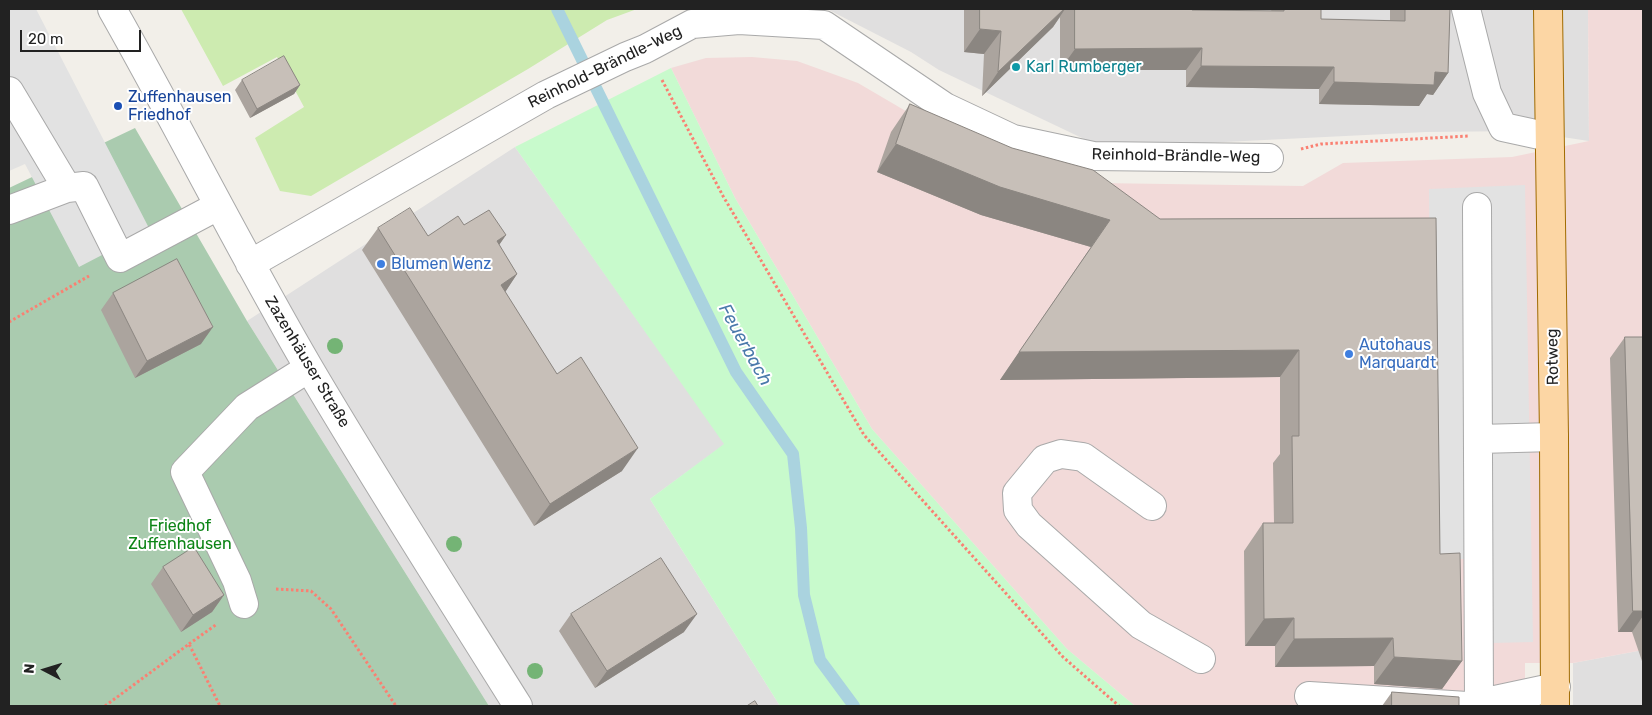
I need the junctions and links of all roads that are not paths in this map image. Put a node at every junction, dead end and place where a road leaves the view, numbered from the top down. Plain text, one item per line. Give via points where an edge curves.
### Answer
1 (112, 9) edge
2 (1466, 9) edge
3 (1548, 9) edge
4 (740, 15) edge
5 (9, 91) edge
6 (1549, 137) junction
7 (1270, 158) road end
8 (67, 188) junction
9 (218, 206) junction
10 (1477, 207) dead end
11 (9, 210) edge
12 (250, 264) junction
13 (309, 368) junction
14 (1554, 437) junction
15 (1479, 439) junction
16 (1152, 506) dead end
17 (244, 604) road end
18 (1201, 659) dead end
19 (1556, 697) edge
20 (1322, 700) edge
21 (1471, 705) edge
22 (518, 706) edge

1 - 9 street, Zazenhäuser Straße
2 - 6 street via 1487,93 1503,127
3 - 6 main road, Rotweg
4 - 7 street, Reinhold-Brändle-Weg via 824,25 944,107 1013,139 1093,156
4 - 12 street, Reinhold-Brändle-Weg via 692,24 546,95
5 - 8 street
6 - 14 main road, Rotweg
8 - 9 street via 84,186 120,258
8 - 11 street
9 - 12 street, Zazenhäuser Straße
10 - 15 street
12 - 13 street, Zazenhäuser Straße
13 - 17 street via 247,407 185,472 237,582
13 - 22 street, Zazenhäuser Straße
14 - 15 street
14 - 19 main road, Rotweg
15 - 21 street
16 - 18 street via 1083,457 1061,454 1044,459 1017,493 1018,510 1036,531 1141,625
19 - 21 street
20 - 21 street

